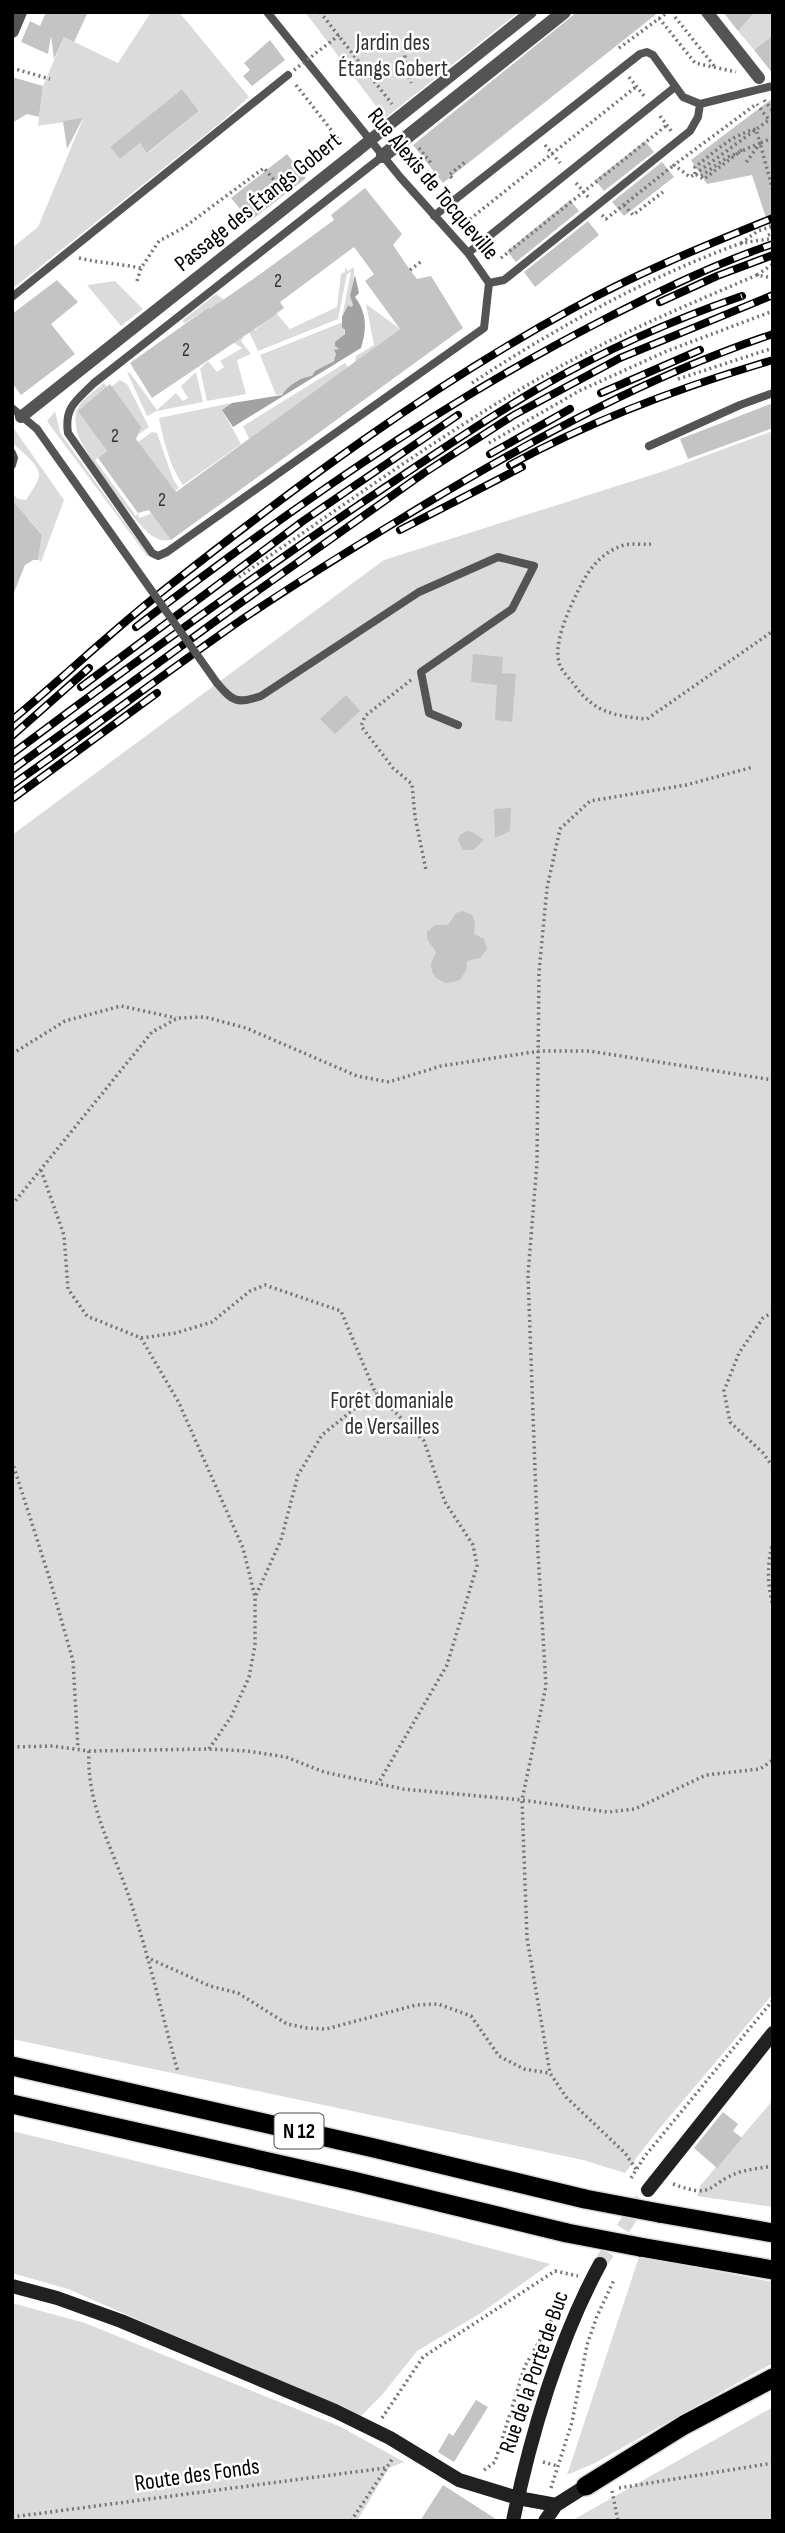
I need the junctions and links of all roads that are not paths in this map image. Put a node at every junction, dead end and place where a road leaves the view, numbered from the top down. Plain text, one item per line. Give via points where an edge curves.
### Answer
1 (20, 12) edge
2 (267, 12) edge
3 (531, 12) edge
4 (564, 12) edge
5 (707, 12) edge
6 (12, 31) edge
7 (291, 73) road end
8 (759, 78) dead end
9 (773, 86) edge
10 (675, 87) junction
11 (700, 104) junction
12 (383, 156) junction
13 (434, 216) junction
14 (468, 253) junction
15 (489, 283) junction
16 (12, 297) edge
17 (773, 393) edge
18 (17, 413) edge
19 (649, 446) dead end
20 (12, 453) edge
21 (12, 465) edge
22 (458, 725) dead end
23 (773, 2034) edge
24 (12, 2066) edge
25 (12, 2104) edge
26 (648, 2190) tunnel mouth
27 (773, 2233) edge
28 (600, 2264) tunnel mouth
29 (773, 2270) edge
30 (12, 2286) edge
31 (773, 2378) edge
32 (586, 2486) joint
33 (518, 2498) junction
34 (551, 2504) junction
35 (513, 2521) edge
36 (545, 2521) edge

1 - 6 street
2 - 12 lane, Rue Alexis de Tocqueville
3 - 18 street, Passage des Étangs Gobert, bridge via 292,203
4 - 12 street
5 - 8 street
7 - 16 lane
9 - 11 lane
10 - 11 lane via 683,97
10 - 13 lane via 653,55 640,54
10 - 14 lane
11 - 15 lane via 691,131 504,280
12 - 13 lane, Rue Alexis de Tocqueville
12 - 15 lane via 94,383 68,411 68,433 152,552 158,556 167,552 484,328
13 - 14 lane, Rue Alexis de Tocqueville
14 - 15 lane, Rue Alexis de Tocqueville
17 - 19 lane
18 - 22 lane, bridge via 37,429 231,699 261,696 419,592 498,557 534,566 512,609 421,672 429,713
20 - 21 lane
23 - 26 main road
24 - 27 highway, N 12, bridge via 585,2199
25 - 29 highway, N 12, bridge via 567,2233
28 - 33 main road, Rue de la Porte de Buc via 571,2323
30 - 33 main road via 95,2311 335,2411 459,2480
31 - 32 highway via 684,2425
32 - 34 main road
33 - 34 main road
33 - 35 main road, Rue de la Porte de Buc
34 - 36 main road

